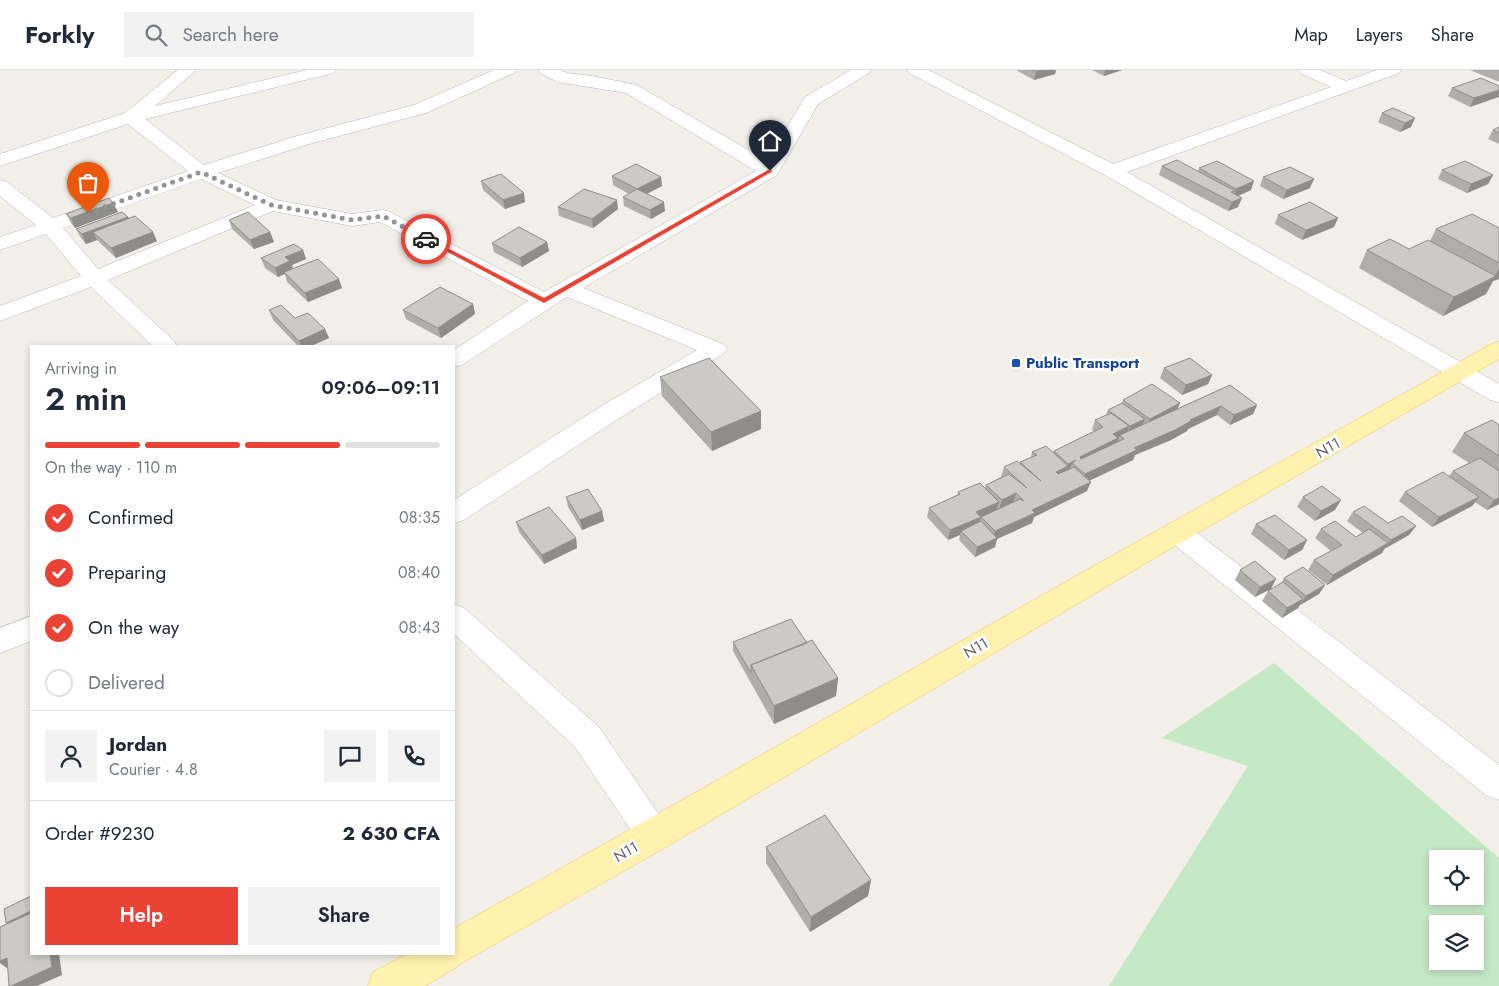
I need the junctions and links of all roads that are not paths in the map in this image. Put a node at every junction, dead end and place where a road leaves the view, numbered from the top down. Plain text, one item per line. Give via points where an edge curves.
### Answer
1 (188, 70) edge
2 (328, 70) edge
3 (508, 70) edge
4 (546, 70) edge
5 (863, 70) edge
6 (915, 70) edge
7 (1306, 70) edge
8 (1393, 70) edge
9 (1346, 87) junction
10 (131, 117) junction
11 (0, 160) edge
12 (770, 171) junction
13 (1112, 171) junction
14 (201, 172) junction
15 (0, 186) edge
16 (271, 205) junction
17 (51, 227) junction
18 (0, 244) edge
19 (94, 278) junction
20 (567, 289) junction
21 (544, 301) junction
22 (0, 314) edge
23 (165, 345) edge
24 (1499, 348) edge
25 (455, 359) edge
26 (1458, 372) junction
27 (1499, 394) edge
28 (455, 512) edge
29 (1177, 532) junction
30 (455, 617) edge
31 (30, 628) edge
32 (0, 641) edge
33 (1499, 785) edge
34 (654, 836) junction
35 (455, 947) edge
36 (442, 955) edge
37 (387, 986) edge

1 - 10 street
2 - 10 street
3 - 14 street via 420,109 303,140
4 - 12 street via 564,78 631,89
5 - 12 street via 811,101
6 - 13 street
7 - 9 street
8 - 9 street
9 - 13 street
10 - 11 street
10 - 14 street
12 - 20 street
13 - 26 street
14 - 16 street
14 - 17 street
15 - 17 street
16 - 19 street
16 - 21 street via 352,220 383,216
17 - 18 street
17 - 19 street
19 - 22 street
19 - 23 street
20 - 21 street
20 - 28 street via 715,349
21 - 25 street
24 - 26 main road, N11
26 - 27 street
26 - 29 main road, N11
29 - 33 street
29 - 34 main road, N11
30 - 34 street via 588,737
31 - 32 street
34 - 35 main road, N11
36 - 37 main road

